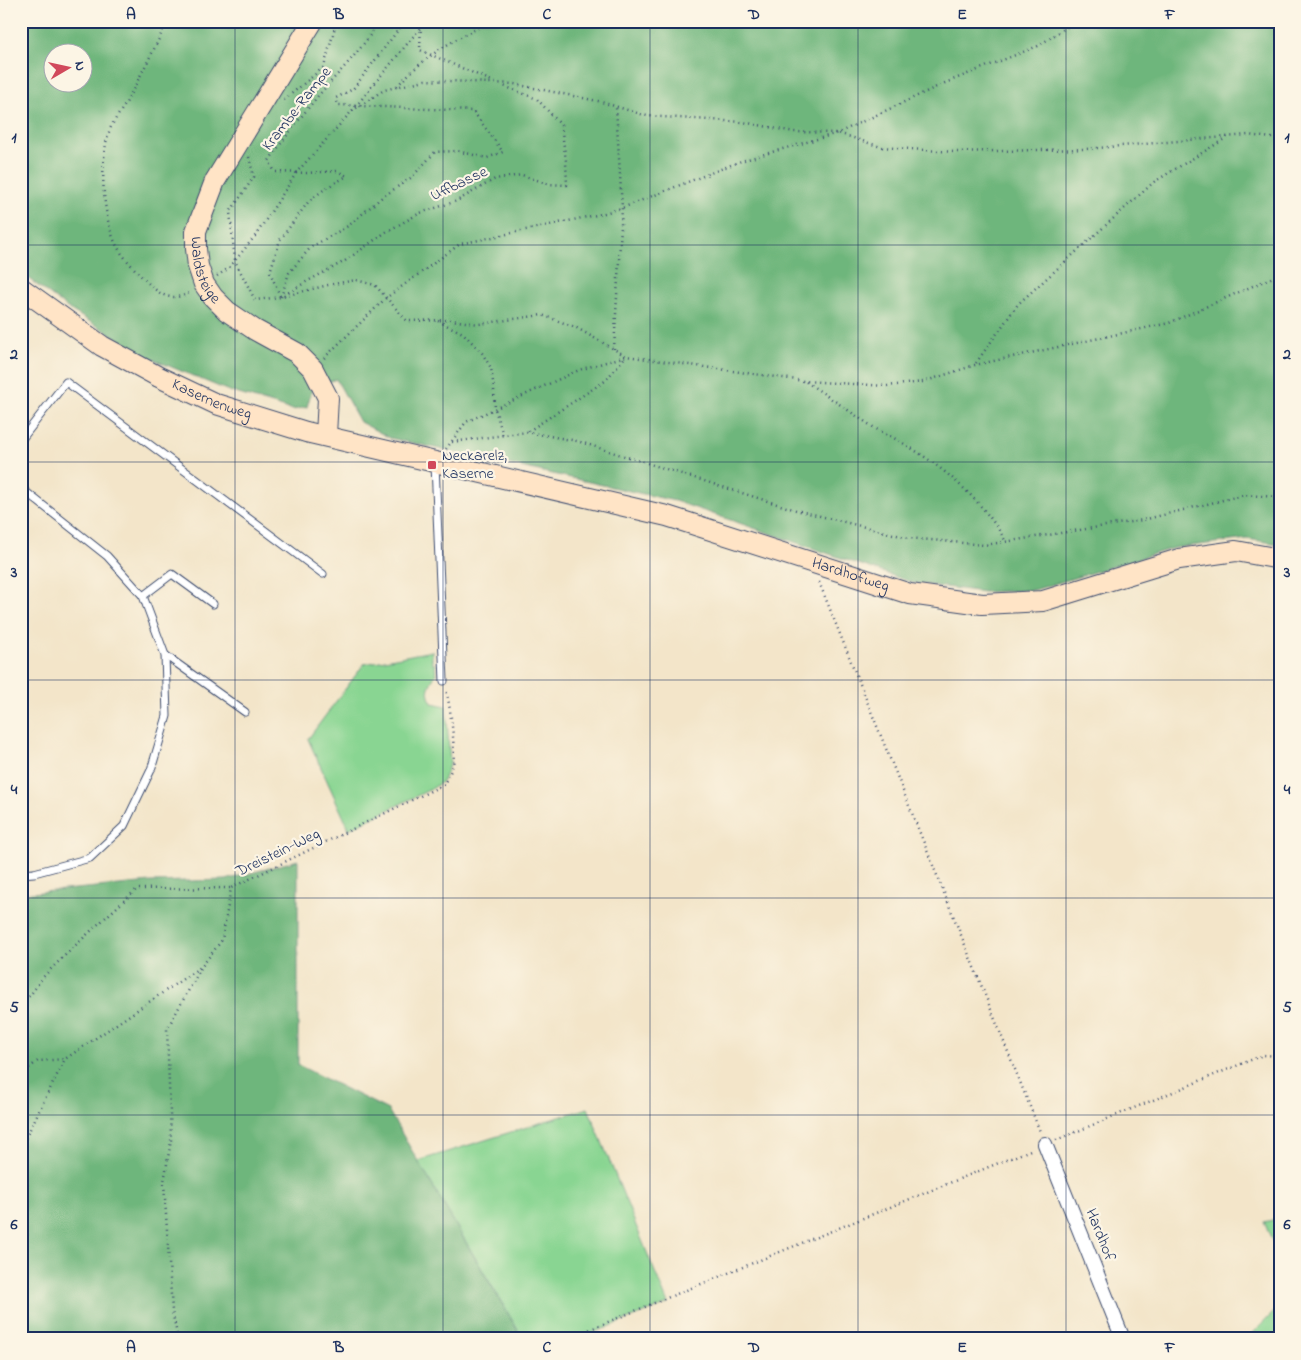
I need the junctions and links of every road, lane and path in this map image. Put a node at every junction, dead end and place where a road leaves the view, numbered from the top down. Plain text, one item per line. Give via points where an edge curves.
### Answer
1 (167, 21) edge
2 (313, 21) edge
3 (340, 21) edge
4 (379, 21) edge
5 (405, 21) edge
6 (435, 21) edge
7 (495, 21) edge
8 (1076, 21) edge
9 (423, 22) edge
10 (420, 28) junction
11 (431, 55) junction
12 (498, 84) junction
13 (396, 87) junction
14 (283, 101) dead end
15 (358, 106) junction
16 (616, 107) junction
17 (838, 132) junction
18 (1228, 136) junction
19 (1280, 139) edge
20 (249, 156) dead end
21 (296, 173) junction
22 (622, 208) junction
23 (235, 261) junction
24 (1280, 274) edge
25 (204, 284) junction
26 (21, 288) edge
27 (281, 298) junction
28 (386, 298) junction
29 (436, 321) junction
30 (614, 348) junction
31 (626, 356) junction
32 (975, 364) junction
33 (313, 369) junction
34 (804, 381) junction
35 (495, 409) junction
36 (527, 432) junction
37 (326, 435) junction
38 (503, 435) junction
39 (21, 440) edge
40 (431, 461) junction
41 (21, 488) edge
42 (1280, 497) edge
43 (1006, 542) junction
44 (1280, 559) edge
45 (821, 566) junction
46 (323, 574) dead end
47 (143, 596) junction
48 (213, 604) dead end
49 (165, 655) junction
50 (444, 681) joint
51 (245, 712) dead end
52 (21, 874) edge
53 (232, 888) junction
54 (202, 966) junction
55 (21, 1003) edge
56 (1280, 1056) edge
57 (65, 1059) junction
58 (21, 1074) edge
59 (1045, 1144) junction
60 (21, 1147) edge
61 (178, 1339) edge
62 (566, 1339) edge
63 (1123, 1339) edge

1 - 25 path via 109,131 104,199 118,248 162,295 175,298
2 - 25 street, Waldsteige via 215,181 196,231 198,266
3 - 14 path via 335,27 324,68
4 - 21 path, Krambe-Rampe via 269,161 276,172
5 - 15 path via 354,89 336,98 338,105
6 - 9 path
7 - 11 path
8 - 17 path via 1038,46 944,83
9 - 10 path
10 - 11 path via 420,50
10 - 15 path
11 - 12 path, Uffbasse
11 - 13 path
12 - 13 path via 426,80
12 - 16 path via 514,84
12 - 27 path, Uffbasse via 537,99 561,125 567,185 549,184 522,175 494,179 457,201 420,213
13 - 15 path via 384,90
15 - 21 path
15 - 27 path via 473,112 503,152 487,158 457,151 435,152 412,177 348,226 311,247 288,272
16 - 17 path via 647,116 743,122 794,132
16 - 22 path
17 - 18 path via 881,147 954,152 1086,149
17 - 22 path via 741,161
18 - 19 path
18 - 32 path via 1154,182 1018,304
20 - 23 path via 254,177 230,212
21 - 23 path
21 - 27 path, Krambe-Rampe via 338,171 347,176 309,201 280,240 270,272
22 - 28 path via 460,244
22 - 30 path
23 - 25 path
23 - 27 path via 255,300
24 - 32 path via 1169,323
25 - 33 street, Waldsteige via 227,311 297,352
26 - 37 street, Kasernenweg via 102,346 216,404 306,432
27 - 28 path via 356,280 376,285
28 - 29 path via 407,321
28 - 33 path
29 - 30 path via 479,324 542,315 575,327
29 - 35 path via 462,333 482,353 491,368
30 - 31 path
31 - 34 path
31 - 35 path via 579,370
31 - 36 path via 605,381
32 - 34 path via 923,382 887,386
33 - 37 street, Waldsteige via 328,398
34 - 43 path via 943,470 975,500
35 - 38 path
35 - 38 path via 466,422 451,442
36 - 38 path
36 - 43 path via 577,441 796,510 909,538 985,545
37 - 40 street, Kasernenweg
39 - 46 lane via 66,382
40 - 45 street, Hardhofweg via 667,516
40 - 50 lane
41 - 47 lane via 108,556
42 - 43 path via 1243,495 1143,520
44 - 45 street, Hardhofweg via 1236,552 1179,560 1043,601 982,604 910,594
45 - 59 path via 818,581
47 - 48 lane via 172,574
47 - 49 lane
49 - 51 lane
49 - 52 lane via 167,716 151,770 124,826 90,858
50 - 53 path, Dreistein-Weg via 449,700 454,763 443,785
53 - 54 path, Dreistein-Weg via 222,940
53 - 55 path via 137,889 66,954
54 - 57 path, Dreistein-Weg
54 - 61 path via 167,1029 171,1140 164,1182 172,1311
56 - 59 path via 1263,1056
57 - 58 path via 38,1060
57 - 60 path, Dreistein-Weg
59 - 62 path
59 - 63 street, Hardhof

